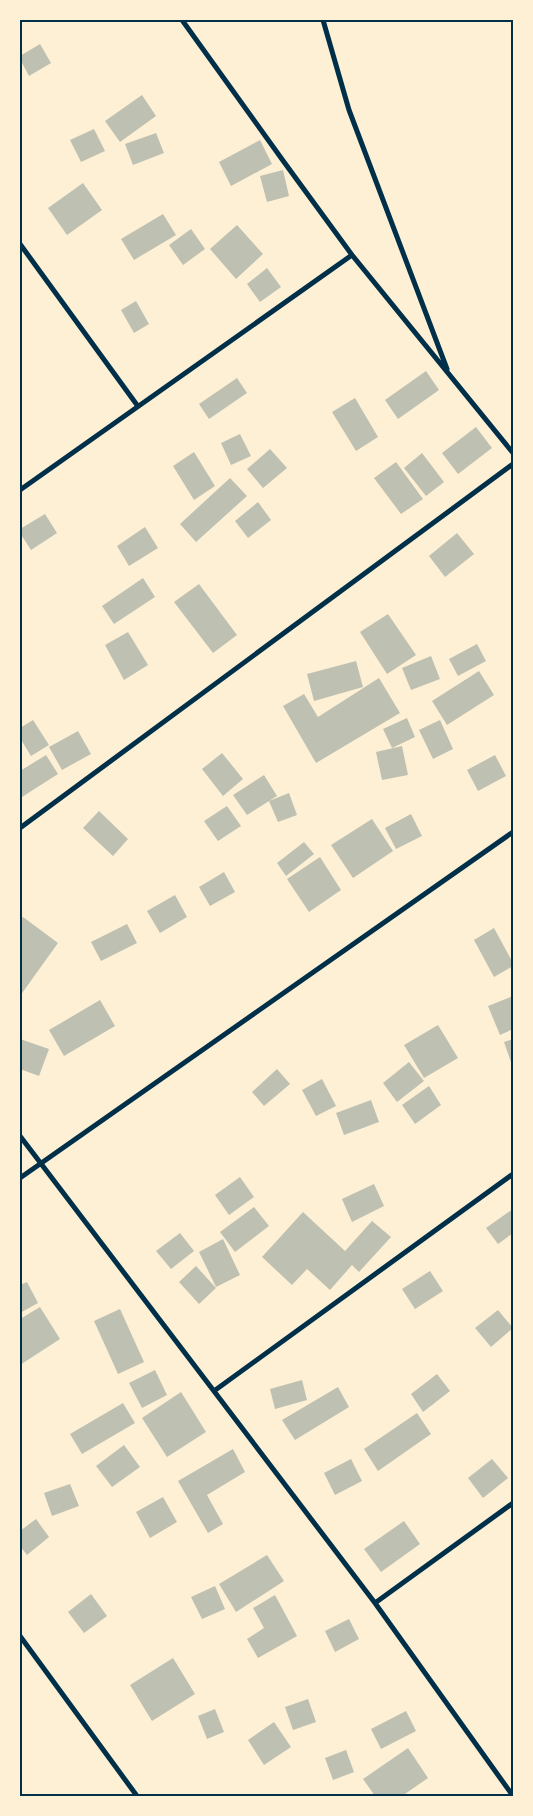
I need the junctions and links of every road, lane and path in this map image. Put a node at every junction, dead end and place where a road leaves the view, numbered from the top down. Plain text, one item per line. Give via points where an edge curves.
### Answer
1 (182, 20) edge
2 (323, 20) edge
3 (20, 244) edge
4 (352, 255) junction
5 (449, 374) junction
6 (138, 406) junction
7 (513, 453) edge
8 (513, 464) edge
9 (20, 490) edge
10 (20, 828) edge
11 (513, 832) edge
12 (20, 1136) edge
13 (42, 1163) junction
14 (513, 1174) edge
15 (20, 1178) edge
16 (214, 1390) junction
17 (513, 1503) edge
18 (375, 1602) junction
19 (20, 1636) edge
20 (137, 1796) edge
21 (513, 1796) edge

1 - 4 street
2 - 5 street via 349,110
3 - 6 street
4 - 5 street
4 - 6 street
5 - 7 street
6 - 9 street
8 - 10 street
11 - 13 street
12 - 13 street
13 - 15 street
13 - 16 street
14 - 16 street
16 - 18 street
17 - 18 street
18 - 21 street
19 - 20 street

